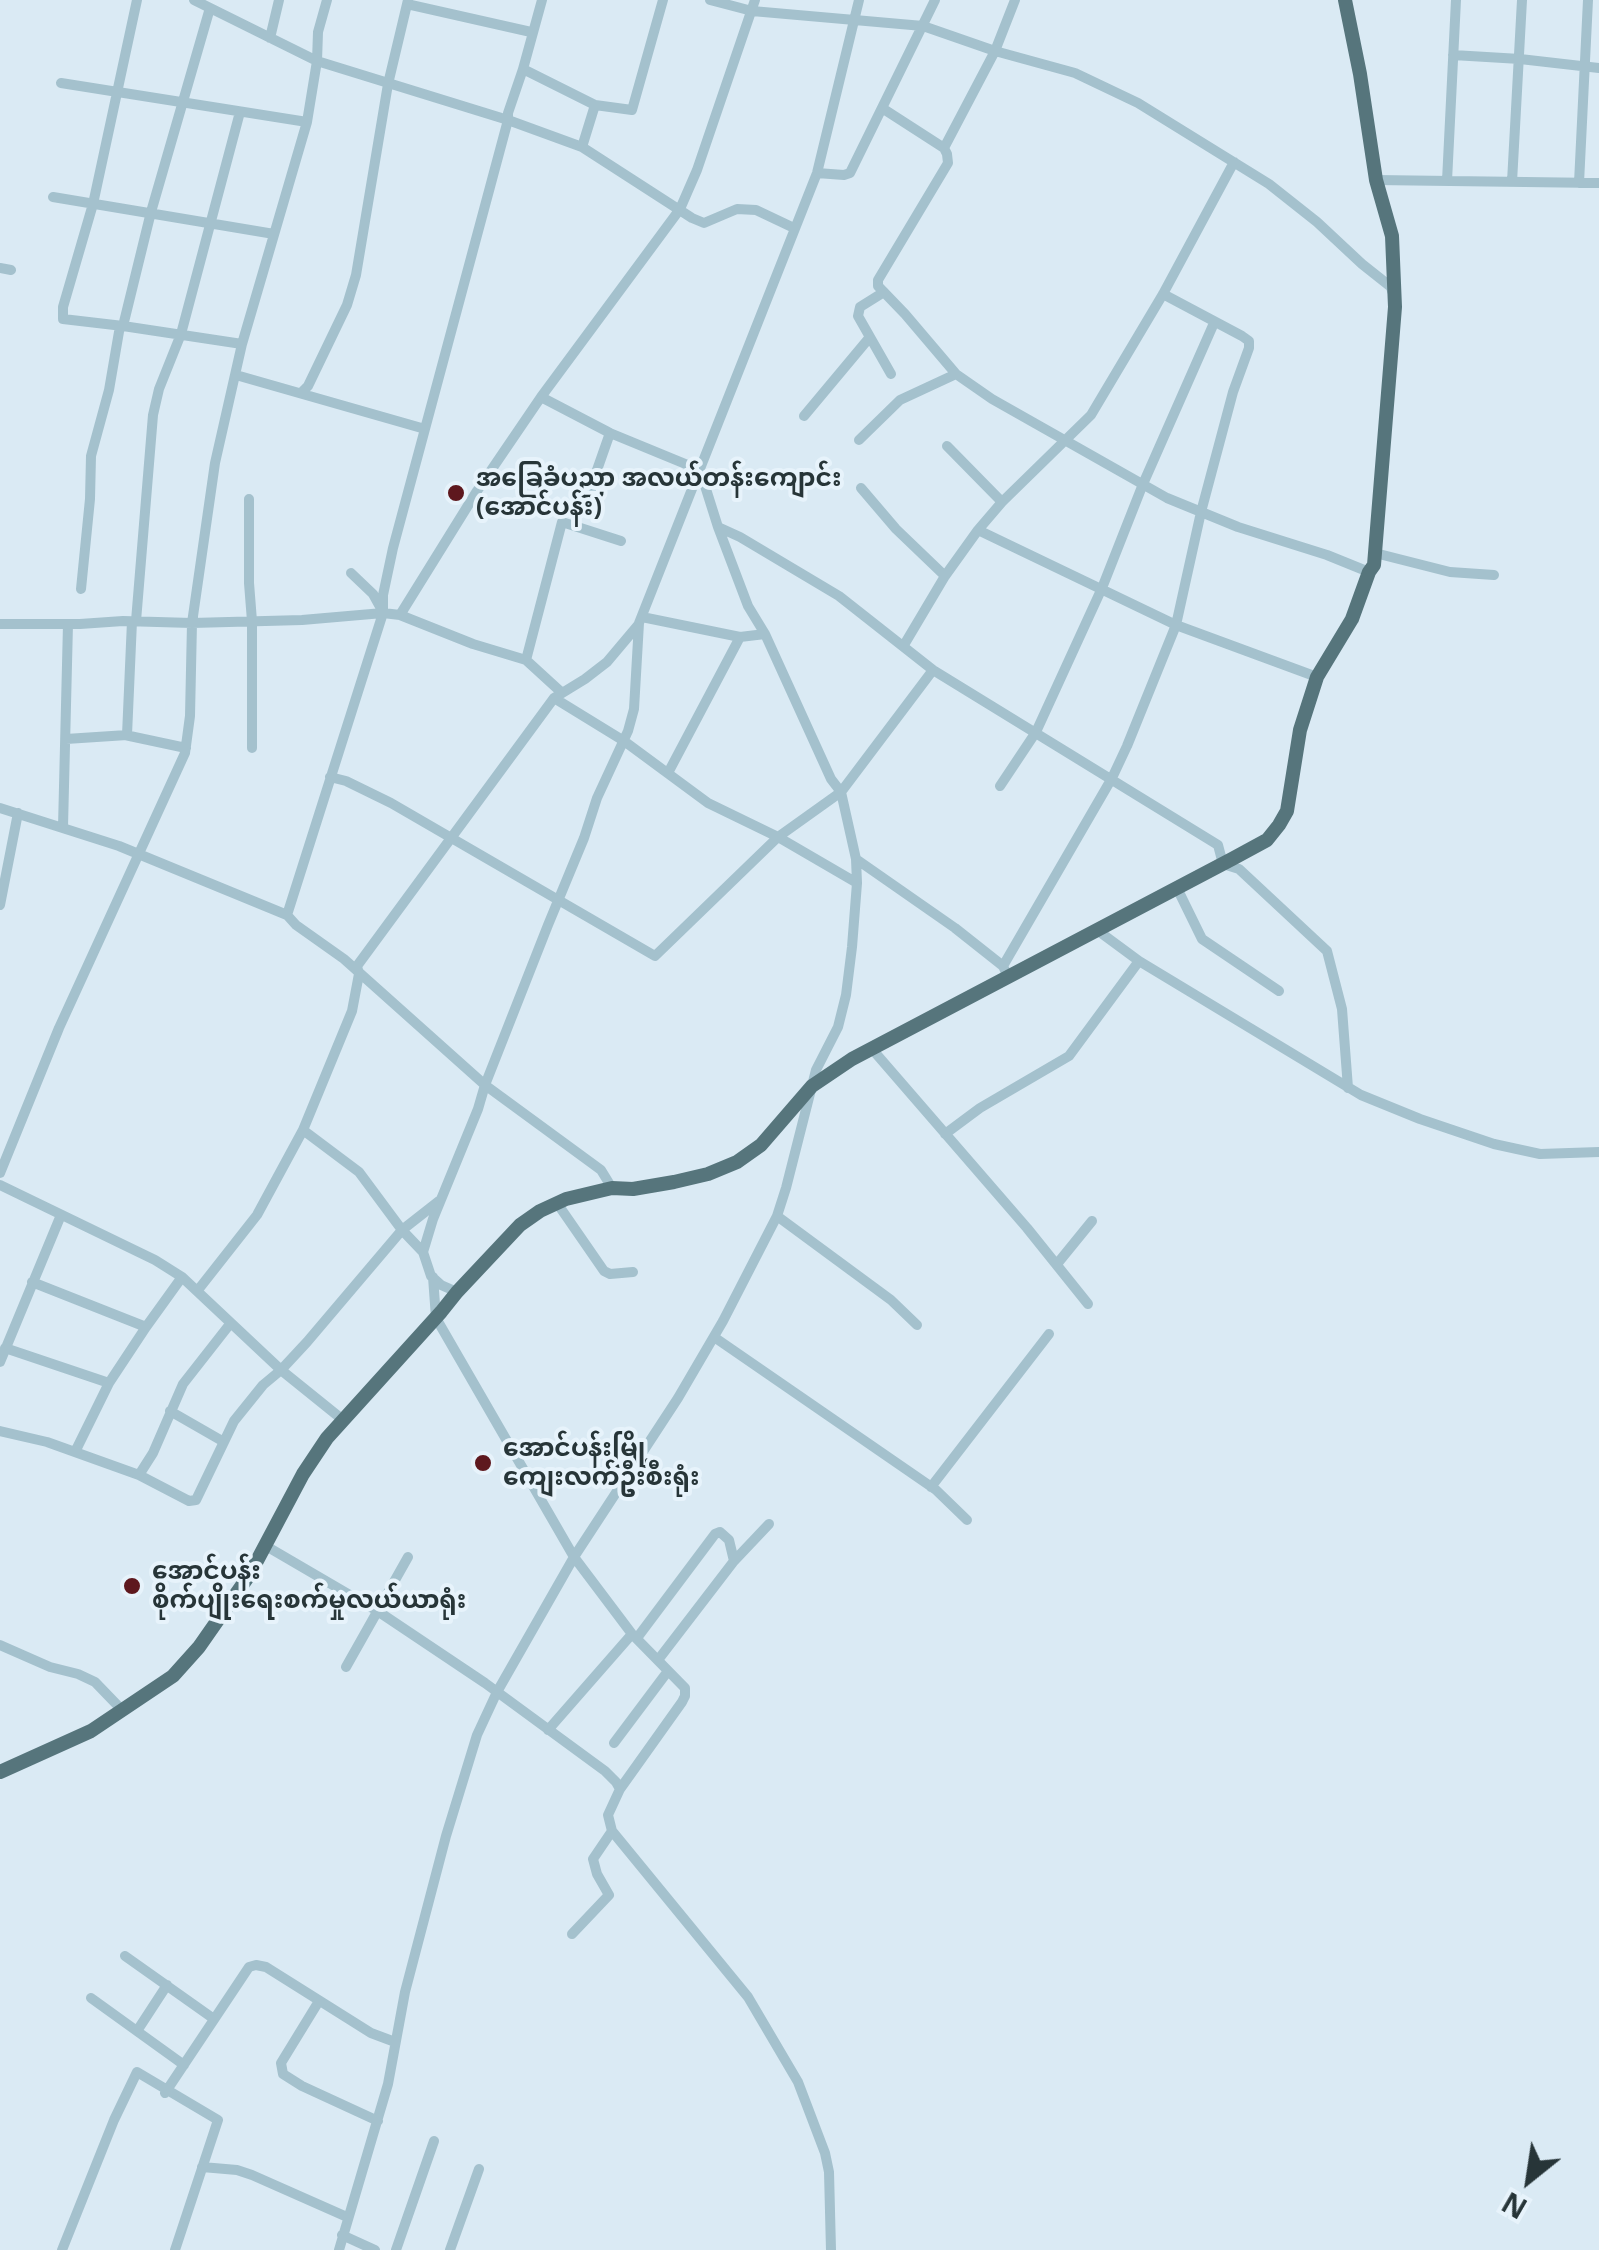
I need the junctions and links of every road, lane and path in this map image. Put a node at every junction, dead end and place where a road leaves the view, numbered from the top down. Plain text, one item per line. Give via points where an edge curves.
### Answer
1 (137, 0) edge
2 (194, 0) edge
3 (279, 0) edge
4 (327, 0) edge
5 (542, 0) edge
6 (664, 0) edge
7 (710, 0) edge
8 (859, 0) edge
9 (935, 0) edge
10 (1015, 0) edge
11 (1345, 0) edge
12 (1456, 0) edge
13 (1522, 0) edge
14 (1588, 0) edge
15 (407, 2) edge
16 (215, 6) edge
17 (754, 6) edge
18 (855, 19) junction
19 (924, 26) junction
20 (531, 32) junction
21 (270, 38) junction
22 (995, 50) junction
23 (1453, 54) junction
24 (1520, 59) junction
25 (317, 61) junction
26 (1584, 66) junction
27 (1599, 68) edge
28 (523, 69) junction
29 (61, 82) dead end
30 (388, 84) junction
31 (118, 93) junction
32 (184, 104) junction
33 (595, 105) junction
34 (882, 108) junction
35 (240, 112) junction
36 (508, 120) junction
37 (307, 122) junction
38 (582, 147) junction
39 (944, 148) junction
40 (1234, 162) junction
41 (817, 172) junction
42 (1376, 180) junction
43 (1446, 181) junction
44 (1512, 182) junction
45 (1579, 183) junction
46 (1599, 184) edge
47 (53, 197) dead end
48 (92, 204) junction
49 (680, 209) junction
50 (151, 212) junction
51 (210, 222) junction
52 (794, 228) junction
53 (274, 234) junction
54 (884, 292) junction
55 (1163, 294) junction
56 (1395, 307) junction
57 (1214, 322) junction
58 (122, 326) junction
59 (181, 334) junction
60 (870, 337) junction
61 (242, 344) junction
62 (891, 374) dead end
63 (956, 374) junction
64 (236, 375) junction
65 (302, 392) junction
66 (541, 397) junction
67 (804, 416) dead end
68 (425, 429) junction
69 (610, 433) junction
70 (859, 440) dead end
71 (1064, 442) junction
72 (948, 446) dead end
73 (700, 470) junction
74 (1143, 484) junction
75 (861, 488) dead end
76 (250, 499) dead end
77 (1002, 502) junction
78 (1201, 512) junction
79 (588, 513) dead end
80 (718, 527) junction
81 (978, 530) junction
82 (621, 541) dead end
83 (1375, 553) junction
84 (1369, 572) junction
85 (351, 573) dead end
86 (1494, 575) dead end
87 (945, 576) junction
88 (1102, 588) junction
89 (81, 589) dead end
90 (383, 613) junction
91 (400, 615) junction
92 (640, 620) junction
93 (134, 621) junction
94 (252, 621) junction
95 (192, 623) junction
96 (0, 624) edge
97 (68, 624) junction
98 (1176, 625) junction
99 (766, 634) junction
100 (740, 638) junction
101 (904, 645) junction
102 (526, 660) junction
103 (933, 670) junction
104 (1317, 677) junction
105 (558, 695) junction
106 (1036, 732) junction
107 (125, 736) junction
108 (66, 739) junction
109 (624, 741) junction
110 (186, 748) junction
111 (252, 748) dead end
112 (668, 773) junction
113 (330, 777) junction
114 (1112, 778) junction
115 (1000, 786) dead end
116 (840, 792) junction
117 (0, 808) edge
118 (18, 813) junction
119 (64, 827) junction
120 (452, 837) junction
121 (778, 837) junction
122 (139, 854) junction
123 (856, 859) junction
124 (1223, 864) junction
125 (858, 884) junction
126 (1177, 888) junction
127 (558, 901) junction
128 (0, 905) edge
129 (287, 915) junction
130 (1097, 930) junction
131 (1139, 961) junction
132 (1006, 972) junction
133 (359, 974) junction
134 (1278, 991) dead end
135 (872, 1049) junction
136 (485, 1085) junction
137 (812, 1086) junction
138 (1348, 1088) junction
139 (304, 1130) junction
140 (945, 1134) junction
141 (1599, 1152) edge
142 (0, 1172) edge
143 (0, 1186) edge
144 (612, 1188) junction
145 (440, 1200) junction
146 (557, 1203) junction
147 (61, 1215) junction
148 (777, 1216) junction
149 (1092, 1221) dead end
150 (402, 1230) junction
151 (423, 1252) junction
152 (1056, 1264) junction
153 (633, 1272) dead end
154 (182, 1277) junction
155 (433, 1278) junction
156 (32, 1282) junction
157 (198, 1290) junction
158 (457, 1292) junction
159 (1088, 1304) dead end
160 (436, 1318) junction
161 (230, 1324) junction
162 (917, 1326) dead end
163 (146, 1327) junction
164 (1049, 1334) dead end
165 (714, 1336) junction
166 (6, 1348) junction
167 (0, 1362) edge
168 (281, 1370) junction
169 (110, 1383) junction
170 (170, 1411) junction
171 (343, 1420) junction
172 (0, 1432) edge
173 (224, 1442) junction
174 (75, 1452) junction
175 (138, 1475) junction
176 (931, 1487) junction
177 (967, 1520) dead end
178 (769, 1524) dead end
179 (266, 1546) junction
180 (574, 1557) junction
181 (408, 1558) dead end
182 (734, 1562) junction
183 (379, 1612) junction
184 (634, 1636) junction
185 (0, 1645) edge
186 (658, 1660) junction
187 (346, 1667) dead end
188 (668, 1671) junction
189 (497, 1692) junction
190 (122, 1710) junction
191 (548, 1730) junction
192 (614, 1743) dead end
193 (0, 1772) edge
194 (620, 1788) junction
195 (612, 1831) junction
196 (572, 1934) dead end
197 (125, 1956) dead end
198 (167, 1985) junction
199 (91, 1998) dead end
200 (319, 2001) junction
201 (214, 2019) junction
202 (137, 2031) junction
203 (396, 2042) junction
204 (184, 2065) junction
205 (166, 2092) junction
206 (378, 2121) junction
207 (434, 2141) dead end
208 (202, 2167) junction
209 (479, 2169) dead end
210 (347, 2218) junction
211 (342, 2235) junction
212 (62, 2250) edge
213 (175, 2250) edge
214 (339, 2250) edge
215 (374, 2250) edge
216 (396, 2250) edge
217 (450, 2250) edge
218 (831, 2250) edge

1 - 31 street
2 - 16 street
3 - 21 street
4 - 25 street
5 - 20 street
6 - 33 street via 632,110
7 - 17 street
8 - 18 street
9 - 19 street
10 - 22 street
11 - 42 main road
12 - 23 street
13 - 24 street
14 - 26 street
15 - 20 street
15 - 30 street
16 - 21 street
16 - 32 street
17 - 18 street
17 - 49 street
18 - 19 street
18 - 41 street
19 - 22 street
19 - 34 street
20 - 28 street
21 - 25 street
22 - 39 street
22 - 40 street via 1074,73
23 - 24 street
23 - 43 street
24 - 26 street
24 - 44 street
25 - 30 street
25 - 37 street
26 - 27 street
26 - 45 street
28 - 33 street
28 - 36 street
29 - 31 street
30 - 36 street
30 - 65 street via 356,275
31 - 32 street
31 - 48 street
32 - 35 street
32 - 50 street
33 - 38 street
34 - 39 street
34 - 41 street via 850,172
35 - 37 street
35 - 51 street
36 - 38 street
36 - 68 street
37 - 53 street
38 - 49 street
39 - 54 street via 948,163 878,280
40 - 55 street
40 - 56 street via 1318,222 1391,287
41 - 52 street
42 - 43 street
42 - 56 main road via 1392,236
43 - 44 street
44 - 45 street
45 - 46 street
47 - 48 street
48 - 50 street
48 - 58 street via 63,319
49 - 52 street via 704,222 737,209 756,210
49 - 66 street
50 - 51 street
50 - 58 street
51 - 53 street
51 - 59 street
52 - 73 street
53 - 61 street
54 - 60 street via 858,312
54 - 63 street
55 - 57 street
55 - 71 street via 1090,415
56 - 83 main road
57 - 74 street
57 - 78 street via 1249,341
58 - 59 street
58 - 89 street via 91,456
59 - 61 street
59 - 93 street via 153,414
60 - 62 street
60 - 67 street
61 - 64 street
63 - 70 street via 900,400
63 - 71 street
64 - 65 street
64 - 95 street via 215,463
65 - 68 street
66 - 69 street
66 - 91 street
68 - 90 street
69 - 73 street
69 - 79 street
71 - 74 street
71 - 77 street
72 - 77 street
73 - 80 street
73 - 92 street
74 - 78 street
74 - 88 street
75 - 87 street
76 - 94 street
77 - 81 street
78 - 84 street
78 - 98 street
80 - 99 street
80 - 101 street via 839,596
81 - 87 street
81 - 88 street
82 - 102 street via 562,522
83 - 84 main road
83 - 86 street via 1450,572
84 - 104 main road via 1352,618
85 - 90 street
87 - 101 street
88 - 98 street
88 - 106 street
90 - 91 street
90 - 94 street
90 - 113 street
91 - 102 street
92 - 100 street
92 - 105 street via 607,662
92 - 109 street via 634,709
93 - 95 street
93 - 97 street
93 - 107 street
94 - 95 street
94 - 111 street
95 - 110 street
96 - 97 street
97 - 108 street
98 - 104 street
98 - 114 street
99 - 100 street
99 - 116 street
100 - 112 street
101 - 103 street
102 - 105 street
103 - 106 street
103 - 116 street
104 - 124 main road via 1280,825 1268,840
105 - 109 street
105 - 120 street
106 - 114 street
106 - 115 street
107 - 108 street
107 - 110 street
108 - 119 street
109 - 112 street
109 - 127 street
110 - 122 street
112 - 121 street via 708,803
113 - 120 street
113 - 129 street
114 - 124 street via 1218,845
114 - 132 street
116 - 121 street
116 - 123 street
117 - 118 street
118 - 119 street
118 - 128 street
119 - 122 street
120 - 127 street
120 - 133 street via 357,966
121 - 125 street
121 - 127 street via 655,956
122 - 129 street
122 - 142 street
123 - 125 street
123 - 132 street
124 - 126 main road
124 - 138 street via 1239,869 1327,951 1342,1008
125 - 137 street via 846,995
126 - 130 main road
126 - 134 street via 1202,940
127 - 136 street
129 - 133 street
130 - 131 street
130 - 132 main road
131 - 138 street
131 - 140 street via 1069,1056
132 - 135 main road
133 - 136 street
133 - 139 street via 352,1011
135 - 137 main road
135 - 140 street
136 - 144 street via 601,1170
136 - 145 street
137 - 144 main road via 737,1162 674,1182
137 - 148 street
138 - 141 street via 1494,1144 1540,1154
139 - 150 street via 359,1172
139 - 157 street via 257,1215
140 - 152 street
143 - 147 street
144 - 146 main road
145 - 150 street
145 - 151 street
146 - 153 street via 604,1271
146 - 158 main road via 520,1226
147 - 154 street
147 - 156 street
148 - 162 street
148 - 165 street
149 - 152 street
150 - 151 street
150 - 168 street
151 - 155 street
152 - 159 street
154 - 157 street
154 - 163 street
155 - 158 street
155 - 160 street
156 - 163 street
156 - 166 street
157 - 161 street
158 - 160 main road
160 - 171 main road
160 - 180 street
161 - 168 street
161 - 170 street
163 - 169 street
164 - 176 street
165 - 176 street
165 - 180 street
166 - 167 street
166 - 169 street
168 - 171 street
168 - 173 street via 234,1421
169 - 174 street
170 - 173 street
170 - 175 street
171 - 179 main road via 303,1474
172 - 174 street
173 - 175 street via 196,1500
174 - 175 street
176 - 177 street
178 - 182 street
179 - 183 street
179 - 190 main road via 198,1648 173,1676
180 - 184 street
180 - 189 street
181 - 183 street
182 - 184 street via 729,1540 715,1534
182 - 186 street
183 - 187 street
183 - 189 street
184 - 186 street
184 - 191 street
185 - 190 street via 95,1682
186 - 188 street
188 - 192 street
188 - 194 street via 685,1696
189 - 191 street
189 - 203 street via 468,1759
190 - 193 main road
191 - 194 street
194 - 195 street via 608,1816
195 - 196 street via 593,1859 609,1895
195 - 218 street via 748,1996 798,2082 829,2172
197 - 198 street
198 - 201 street
198 - 202 street
199 - 202 street
200 - 201 street via 266,1968 248,1966
200 - 203 street
200 - 206 street via 282,2063 283,2074
201 - 204 street
202 - 204 street
203 - 206 street
204 - 205 street
205 - 208 street via 218,2120
205 - 212 street via 137,2072
206 - 210 street
207 - 216 street
208 - 210 street via 252,2175
208 - 213 street
209 - 217 street
210 - 211 street
211 - 214 street
211 - 215 street

